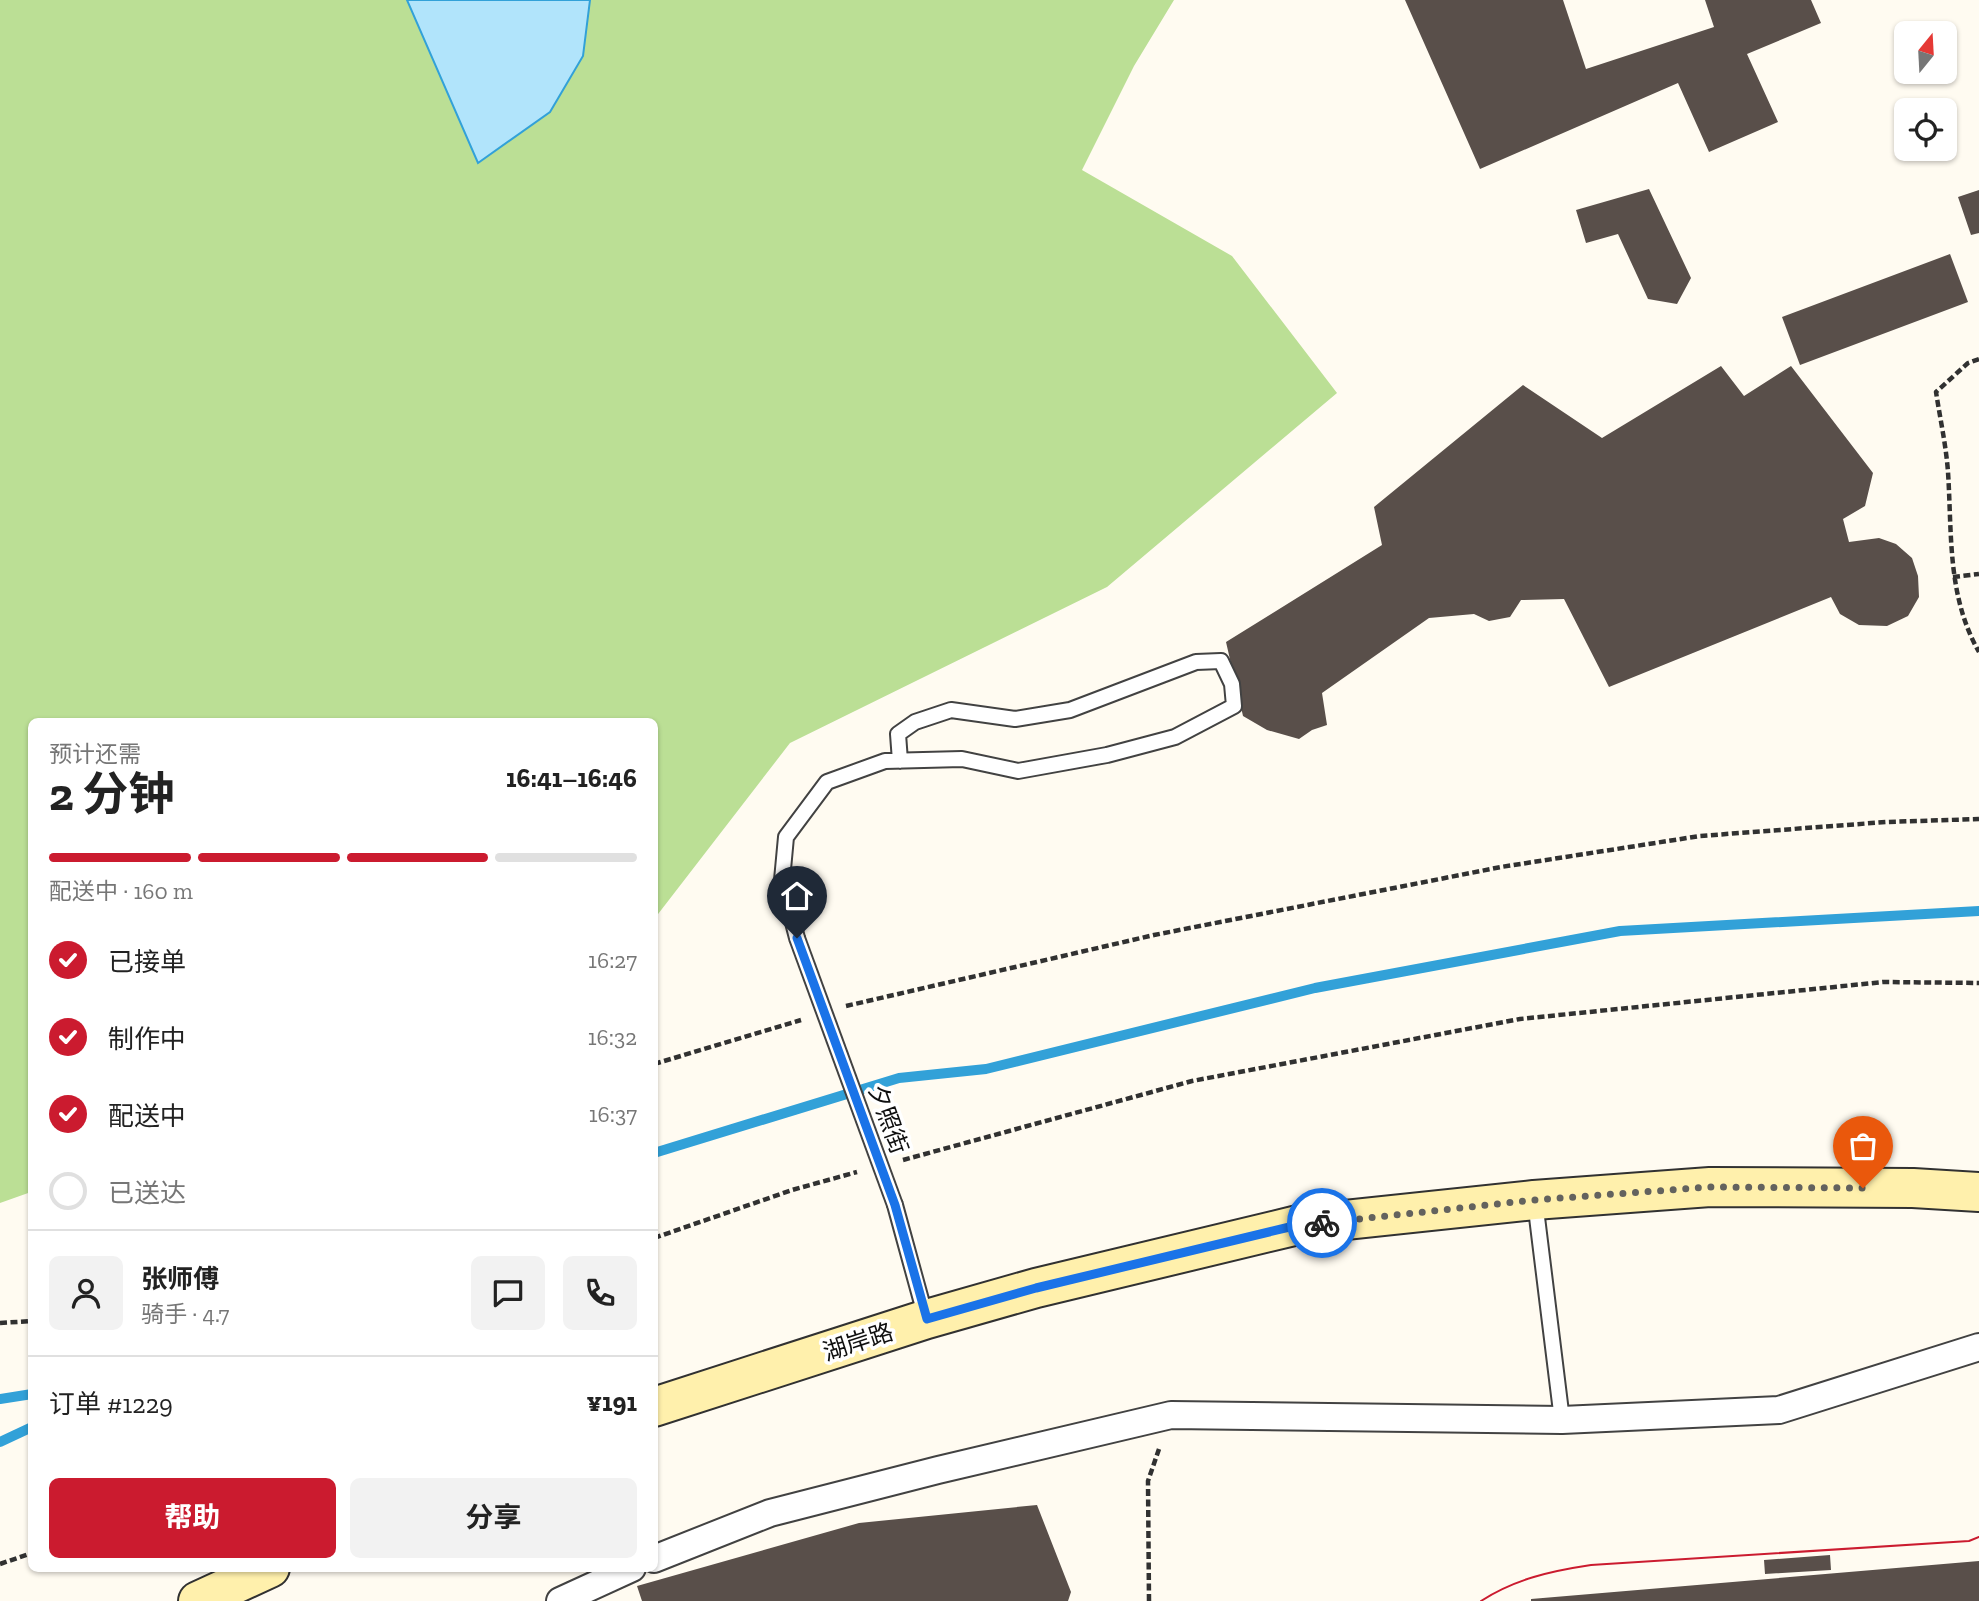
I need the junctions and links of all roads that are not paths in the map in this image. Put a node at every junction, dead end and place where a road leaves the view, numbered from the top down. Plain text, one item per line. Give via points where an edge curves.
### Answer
1 (900, 761) junction
2 (1979, 1192) edge
3 (1534, 1200) junction
4 (927, 1319) junction
5 (1979, 1347) edge
6 (658, 1406) edge
7 (1562, 1420) junction
8 (658, 1557) edge
9 (261, 1572) edge
10 (623, 1572) edge
11 (198, 1601) edge
12 (560, 1601) edge

1 - 1 lane, 夕照街 via 898,734 915,722 951,710 1015,719 1070,710 1196,662 1221,661 1232,684 1234,706 1175,737 1107,755 1018,771 962,759
1 - 4 lane, 夕照街, bridge via 885,761 827,782 786,837 782,880 797,938 895,1205
2 - 3 street, 湖岸路 via 1710,1187
3 - 4 street, 湖岸路 via 1298,1225
3 - 7 lane
4 - 6 street, 湖岸路
5 - 7 street via 1779,1410
7 - 8 street via 1171,1415 770,1513
9 - 11 street
10 - 12 street

